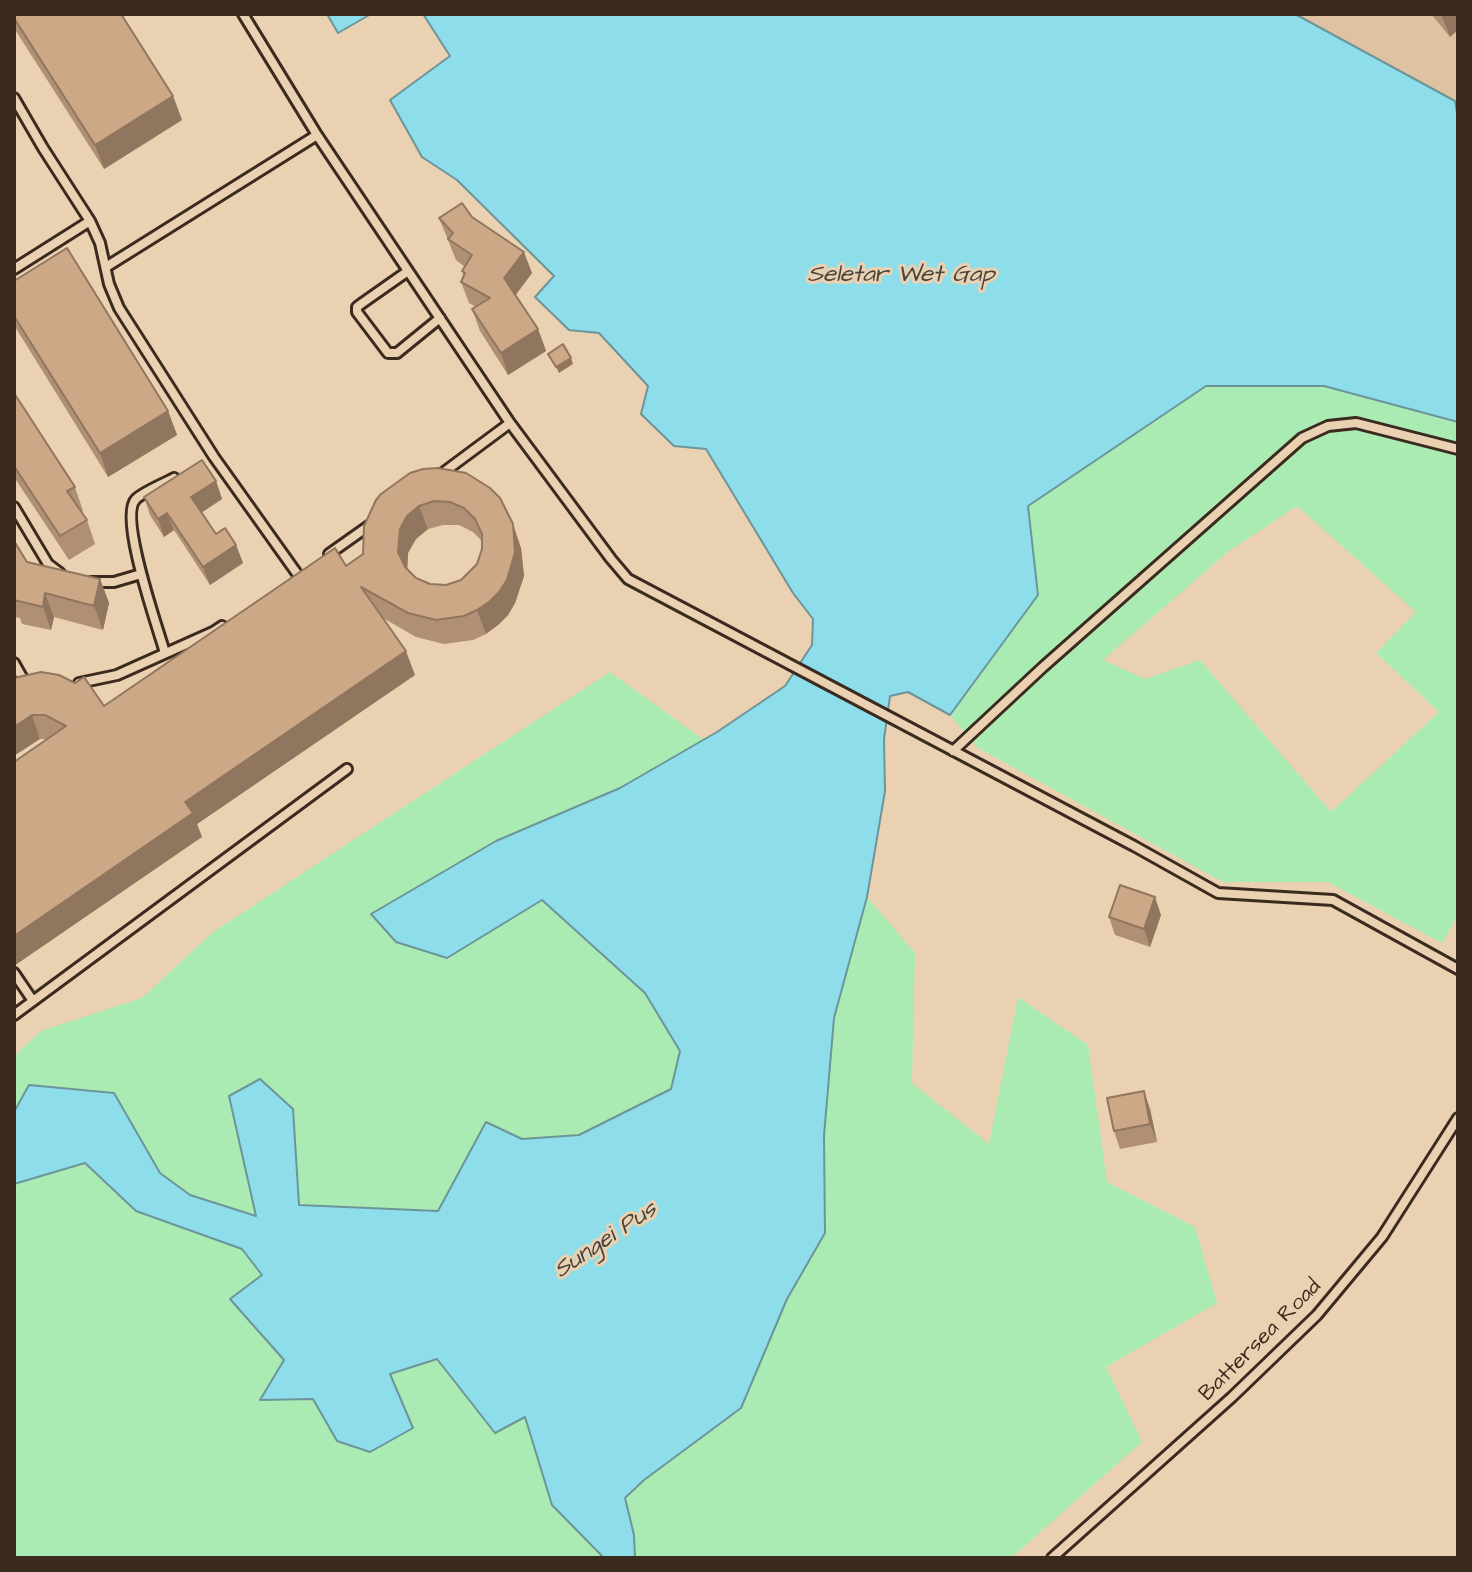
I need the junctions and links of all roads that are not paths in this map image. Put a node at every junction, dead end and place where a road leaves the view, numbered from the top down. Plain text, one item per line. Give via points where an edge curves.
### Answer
1 (243, 14) edge
2 (14, 98) edge
3 (317, 135) junction
4 (90, 221) junction
5 (106, 267) junction
6 (14, 269) edge
7 (408, 271) junction
8 (440, 318) junction
9 (510, 423) junction
10 (1458, 449) edge
11 (214, 457) junction
12 (201, 464) edge
13 (188, 471) edge
14 (428, 484) edge
15 (14, 507) edge
16 (377, 520) edge
17 (324, 557) edge
18 (311, 566) edge
19 (141, 574) junction
20 (298, 575) junction
21 (72, 581) edge
22 (83, 582) edge
23 (287, 583) edge
24 (235, 618) edge
25 (165, 653) junction
26 (14, 663) edge
27 (74, 684) edge
28 (23, 694) edge
29 (953, 751) junction
30 (347, 769) dead end
31 (1458, 969) edge
32 (14, 973) edge
33 (33, 1001) junction
34 (14, 1015) edge
35 (1458, 1118) edge
36 (1052, 1558) edge

1 - 3 lane
2 - 4 lane
3 - 5 lane
3 - 7 lane
4 - 5 lane
4 - 6 lane
5 - 11 lane via 119,308
7 - 8 lane
7 - 8 lane via 357,312 392,355
8 - 9 lane
9 - 14 lane
9 - 29 lane via 628,579
10 - 29 lane via 1356,423 1328,426 1302,438
11 - 12 lane
11 - 20 lane
13 - 19 lane via 135,499 130,525
15 - 21 lane via 48,564
16 - 17 lane
18 - 20 lane
19 - 22 lane via 114,582
19 - 25 lane
20 - 23 lane
24 - 25 lane
25 - 27 lane via 117,675
26 - 28 lane via 32,693
29 - 31 lane via 1218,893 1333,900
30 - 33 lane
32 - 33 lane
33 - 34 lane
35 - 36 lane, Battersea Road via 1382,1237 1317,1315

